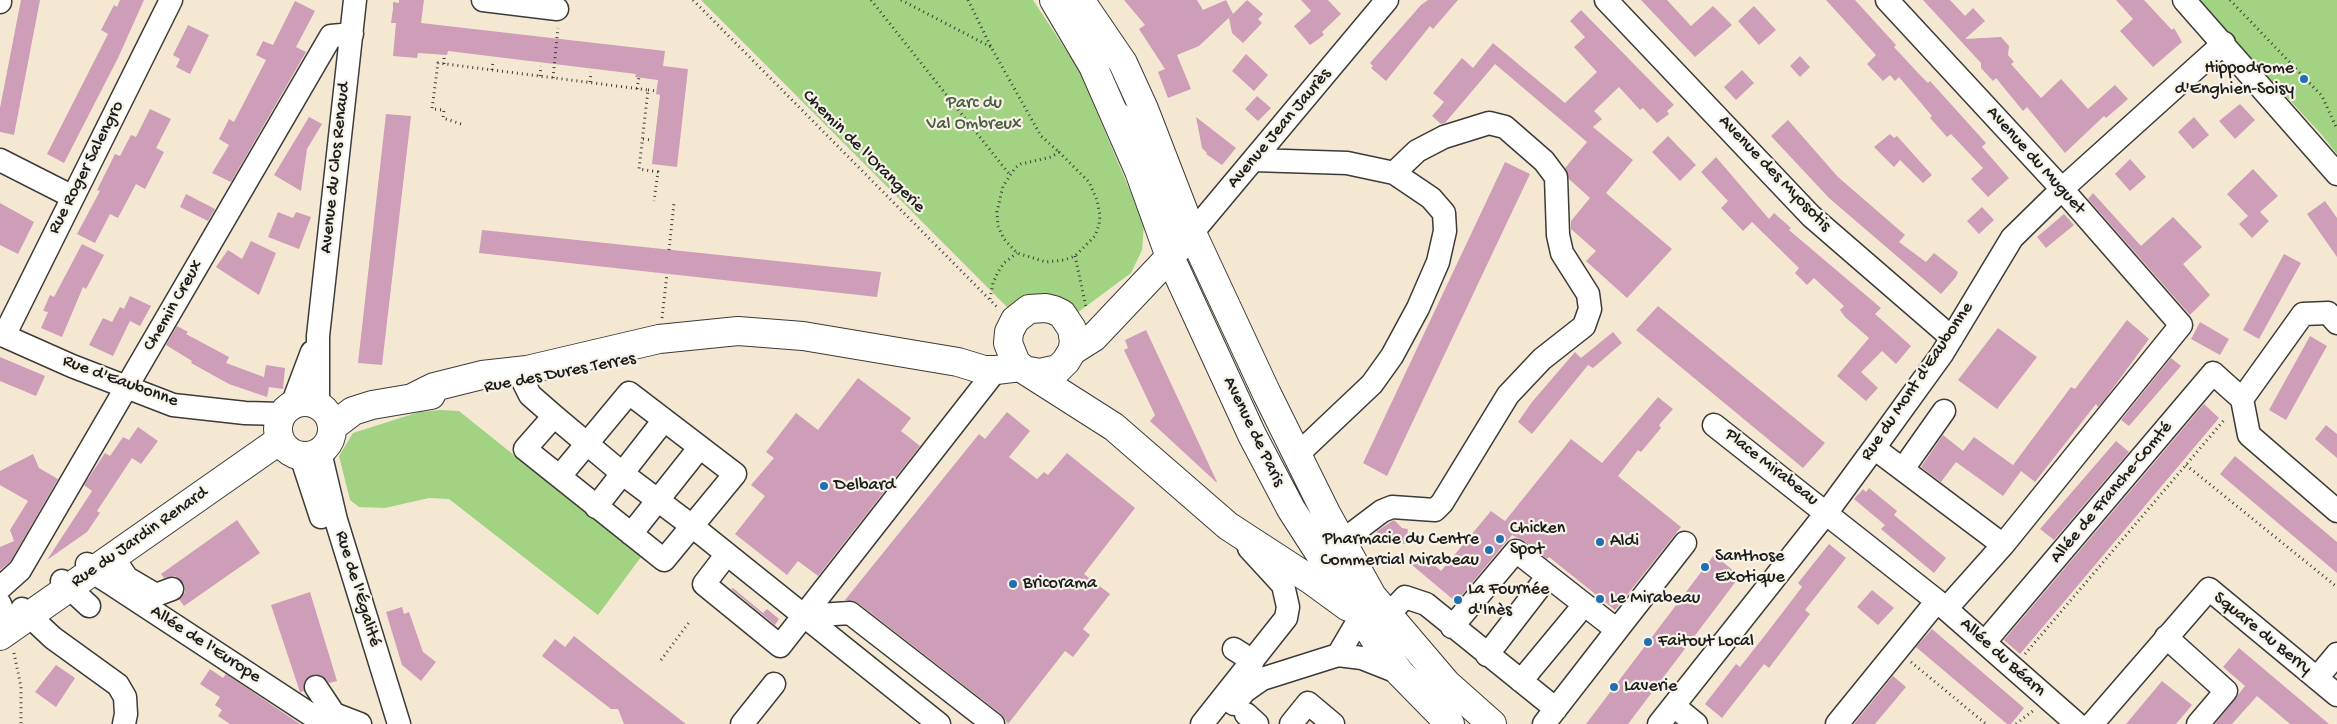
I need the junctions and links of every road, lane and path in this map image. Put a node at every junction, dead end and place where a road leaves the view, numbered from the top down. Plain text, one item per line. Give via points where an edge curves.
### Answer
1 (171, 0) edge
2 (355, 0) edge
3 (483, 0) edge
4 (693, 0) edge
5 (871, 0) edge
6 (900, 0) edge
7 (968, 0) edge
8 (1054, 0) edge
9 (1080, 0) edge
10 (1387, 0) edge
11 (1606, 0) edge
12 (1888, 0) edge
13 (2184, 0) edge
14 (2230, 0) edge
15 (557, 9) joint
16 (352, 34) junction
17 (2224, 43) junction
18 (990, 47) junction
19 (444, 55) dead end
20 (493, 61) dead end
21 (444, 64) junction
22 (541, 66) dead end
23 (492, 70) junction
24 (591, 72) dead end
25 (540, 76) junction
26 (639, 77) dead end
27 (553, 78) junction
28 (590, 82) junction
29 (637, 89) junction
30 (648, 90) junction
31 (656, 91) dead end
32 (1112, 108) junction
33 (461, 124) dead end
34 (2337, 129) edge
35 (642, 139) junction
36 (651, 140) dead end
37 (1059, 152) junction
38 (0, 160) edge
39 (1254, 160) junction
40 (1394, 173) junction
41 (2337, 174) edge
42 (1010, 175) junction
43 (2062, 189) junction
44 (73, 197) junction
45 (654, 201) dead end
46 (674, 203) dead end
47 (1192, 233) junction
48 (669, 250) dead end
49 (1017, 253) junction
50 (1075, 256) junction
51 (1170, 257) junction
52 (667, 274) dead end
53 (990, 299) junction
54 (2337, 323) edge
55 (1011, 331) junction
56 (1077, 332) junction
57 (2, 335) edge
58 (702, 336) junction
59 (1952, 338) junction
60 (659, 339) junction
61 (958, 362) junction
62 (1015, 369) junction
63 (526, 376) junction
64 (127, 388) junction
65 (2242, 400) junction
66 (1944, 411) dead end
67 (554, 416) junction
68 (664, 420) junction
69 (1714, 425) dead end
70 (300, 427) junction
71 (588, 444) junction
72 (700, 447) junction
73 (1874, 448) junction
74 (1297, 454) junction
75 (2186, 465) junction
76 (1903, 469) junction
77 (622, 474) junction
78 (560, 476) junction
79 (659, 500) junction
80 (596, 507) junction
81 (2337, 511) edge
82 (1827, 512) junction
83 (1326, 513) junction
84 (692, 526) junction
85 (1228, 526) junction
86 (631, 534) junction
87 (1341, 542) junction
88 (1685, 543) dead end
89 (2003, 545) junction
90 (727, 554) junction
91 (97, 564) junction
92 (1548, 576) junction
93 (65, 584) junction
94 (769, 587) junction
95 (2337, 587) edge
96 (0, 588) edge
97 (172, 589) dead end
98 (1936, 601) junction
99 (1584, 605) junction
100 (89, 606) dead end
101 (1374, 609) junction
102 (750, 612) junction
103 (804, 616) junction
104 (10, 620) edge
105 (690, 621) dead end
106 (1452, 627) junction
107 (1617, 630) junction
108 (2166, 636) junction
109 (1985, 642) junction
110 (1234, 649) dead end
111 (1897, 650) junction
112 (2337, 654) edge
113 (1338, 655) junction
114 (1487, 655) junction
115 (661, 660) dead end
116 (1253, 661) junction
117 (2014, 668) junction
118 (1400, 673) junction
119 (2317, 678) junction
120 (1521, 681) junction
121 (774, 684) dead end
122 (316, 688) dead end
123 (2337, 695) edge
124 (1674, 706) junction
125 (1550, 716) edge
126 (936, 723) edge
127 (21, 724) edge
128 (124, 724) edge
129 (325, 724) edge
130 (360, 724) edge
131 (388, 724) edge
132 (398, 724) edge
133 (742, 724) edge
134 (993, 724) edge
135 (1202, 724) edge
136 (1216, 724) edge
137 (1291, 724) edge
138 (1333, 724) edge
139 (1450, 724) edge
140 (1492, 724) edge
141 (1659, 724) edge
142 (1696, 724) edge
143 (1837, 724) edge
144 (1986, 724) edge
145 (2076, 724) edge
146 (2092, 724) edge
147 (2198, 724) edge

1 - 44 street, Rue Roger Salengro
2 - 16 street, Avenue du Clos Renaud
3 - 15 street
4 - 53 path, Chemin de l'Orangerie
5 - 42 path
6 - 18 path
7 - 18 path
8 - 32 main road, Avenue de Paris via 1093,66
9 - 47 main road, Avenue de Paris via 1122,63 1144,108
10 - 39 street, Avenue Jean Jaurès
11 - 59 street, Avenue des Myosotis via 1811,216
12 - 43 street, Avenue du Muguet
13 - 17 street
14 - 34 path via 2322,96
15 - 27 path via 559,19
16 - 64 street, Chemin Creux via 332,36
16 - 70 street, Avenue du Clos Renaud via 318,336
17 - 41 street
17 - 43 street, Rue du Mont d'Eaubonne
18 - 37 path via 1041,136
19 - 21 path
20 - 23 path
21 - 23 path
21 - 33 path via 438,63 432,109 444,110 442,118
22 - 25 path
23 - 25 path
24 - 28 path
25 - 27 path
26 - 29 path
27 - 28 path
28 - 29 path
29 - 30 path
30 - 31 path
30 - 35 path
32 - 47 street, Avenue de Paris via 1136,127 1150,168 1173,214
32 - 51 main road, Avenue de Paris
35 - 36 path
35 - 45 path via 639,169 658,172
37 - 42 path via 1021,164
37 - 50 path via 1089,182 1100,215 1095,236
38 - 44 street
39 - 40 street via 1348,163
39 - 47 street, Avenue Jean Jaurès
40 - 74 street via 1431,198 1444,213 1446,231 1438,262 1418,308 1392,356 1372,384
40 - 87 street via 1417,151 1470,127 1489,123 1505,128 1544,161 1556,178 1558,235 1562,253 1588,294 1590,309 1584,326 1542,359 1508,395 1435,510 1392,507
42 - 49 path via 998,198 998,226 1004,239
43 - 59 street, Rue du Mont d'Eaubonne via 2012,238
43 - 89 street, Avenue du Muguet via 2180,325
44 - 57 street, Rue Roger Salengro
46 - 48 path
47 - 51 main road, Avenue Jean Jaurès
47 - 74 main road, Avenue de Paris
49 - 50 path via 1046,262
49 - 53 path via 998,272
50 - 56 path
51 - 56 main road, Avenue Jean Jaurès via 1094,337
51 - 83 main road via 1196,273 1279,455
51 - 101 main road, Avenue de Paris via 1252,435 1292,509
52 - 60 path
53 - 55 path, Chemin de l'Orangerie
54 - 65 street via 2328,313 2303,314
55 - 56 main road via 1029,309 1046,308 1062,314
55 - 61 main road, Rue des Dures Terres via 988,355
55 - 62 main road
56 - 62 main road via 1066,361 1058,369 1046,373
57 - 64 street, Rue d'Eaubonne
58 - 60 main road, Rue des Dures Terres
58 - 61 main road, Rue des Dures Terres via 738,331 778,333
58 - 63 main road, Rue des Dures Terres via 659,354
59 - 73 street, Rue du Mont d'Eaubonne
60 - 63 main road, Rue des Dures Terres
61 - 62 main road, Rue des Dures Terres
62 - 85 main road via 1114,427
62 - 103 street
63 - 67 street via 530,394
63 - 70 main road, Rue des Dures Terres via 372,405
64 - 70 street, Rue d'Eaubonne via 173,405 245,413
64 - 96 street, Chemin Creux via 20,570
65 - 75 path
65 - 81 street via 2249,435
65 - 109 street, Allée de Franche-Comté via 2213,373
66 - 76 street
67 - 71 street
67 - 78 street via 526,449
68 - 71 street via 629,393
68 - 72 street
68 - 77 street
69 - 82 street, Place Mirabeau
70 - 91 main road, Rue du Jardin Renard
70 - 131 street, Rue de l'Égalité
70 - 132 street, Rue de l'Égalité via 336,520
71 - 77 street
71 - 78 street
72 - 79 street
72 - 84 street via 735,474
73 - 76 street
73 - 82 street, Rue du Mont d'Eaubonne
74 - 83 main road, Avenue de Paris
75 - 95 path
75 - 117 path
76 - 89 street
77 - 79 street
77 - 80 street
78 - 80 street
79 - 84 street
79 - 86 street
80 - 86 street
82 - 98 street, Place Mirabeau
82 - 124 street, Rue du Mont d'Eaubonne
83 - 87 main road, Avenue de Paris
84 - 86 street via 664,560
84 - 90 street
85 - 101 main road via 1311,580
85 - 116 street via 1277,577 1286,596 1286,618
87 - 101 main road, Avenue de Paris
88 - 107 street
89 - 98 street
90 - 94 street
90 - 102 street via 704,584
91 - 93 main road, Rue du Jardin Renard
91 - 97 street via 156,595
91 - 129 street, Allée de l'Europe
92 - 99 street
92 - 106 street via 1516,551
92 - 114 street
93 - 100 street
93 - 104 main road, Rue du Jardin Renard
94 - 102 street
94 - 103 street
98 - 109 street, Allée du Béarn
98 - 111 street
99 - 107 street
99 - 120 street
101 - 106 street via 1405,597 1426,604
101 - 113 street
101 - 118 main road, Avenue de Paris
101 - 140 main road, Avenue de Paris
102 - 103 street via 789,635
103 - 126 street
103 - 134 street via 850,613
104 - 127 path via 21,687
104 - 128 street via 53,638 118,685 125,697
105 - 115 path
106 - 114 street
107 - 125 street
108 - 119 street, Square du Berry via 2209,589
108 - 146 street, Square du Berry
108 - 147 street via 2226,691
109 - 117 street, Allée du Béarn
110 - 116 street
111 - 143 street
111 - 144 path
112 - 119 street
113 - 118 street via 1362,658
113 - 136 street via 1262,679 1245,691
114 - 120 street
116 - 135 street
117 - 145 street, Allée du Béarn
118 - 139 main road, Avenue de Paris
119 - 123 street
120 - 125 street
121 - 133 street
122 - 130 street via 334,714
124 - 141 street, Rue du Mont d'Eaubonne
124 - 142 street
137 - 138 street via 1308,703

